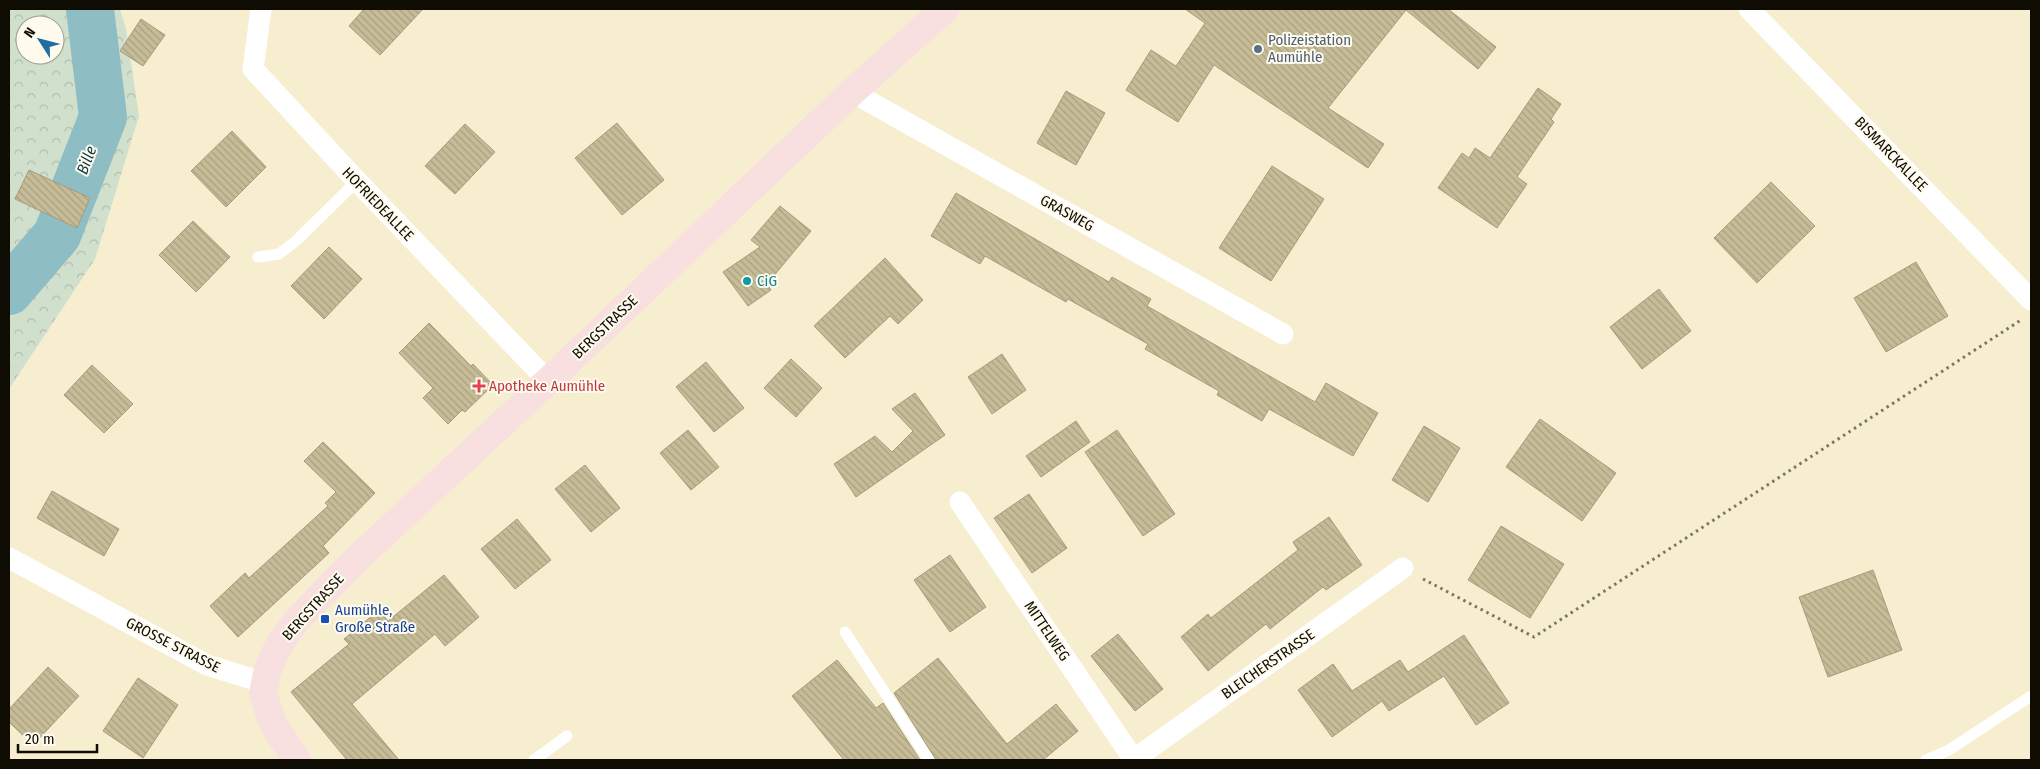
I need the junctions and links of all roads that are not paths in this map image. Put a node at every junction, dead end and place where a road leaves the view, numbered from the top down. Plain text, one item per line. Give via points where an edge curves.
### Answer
1 (262, 9) edge
2 (945, 9) edge
3 (1749, 9) edge
4 (852, 92) junction
5 (356, 182) junction
6 (258, 257) dead end
7 (2027, 309) edge
8 (1282, 334) dead end
9 (548, 381) junction
10 (960, 502) dead end
11 (9, 558) edge
12 (1403, 568) road end
13 (845, 632) dead end
14 (265, 683) junction
15 (2031, 696) edge
16 (567, 736) dead end
17 (297, 760) edge
18 (534, 760) edge
19 (929, 760) edge
20 (1134, 760) edge
21 (1926, 760) edge

1 - 5 street, HOFRIEDEALLEE via 253,69
2 - 4 street, BERGSTRASSE
3 - 7 street, BISMARCKALLEE
4 - 8 street, GRASWEG
4 - 9 street, BERGSTRASSE
5 - 6 lane via 279,254
5 - 9 street, HOFRIEDEALLEE
9 - 14 street, BERGSTRASSE via 358,558 298,620 280,643
10 - 20 street, MITTELWEG
11 - 14 street, GROSSE STRASSE via 207,664
12 - 20 street, BLEICHERSTRASSE
13 - 19 lane
14 - 17 street via 263,693 273,724
15 - 21 lane via 1949,750
16 - 18 lane

